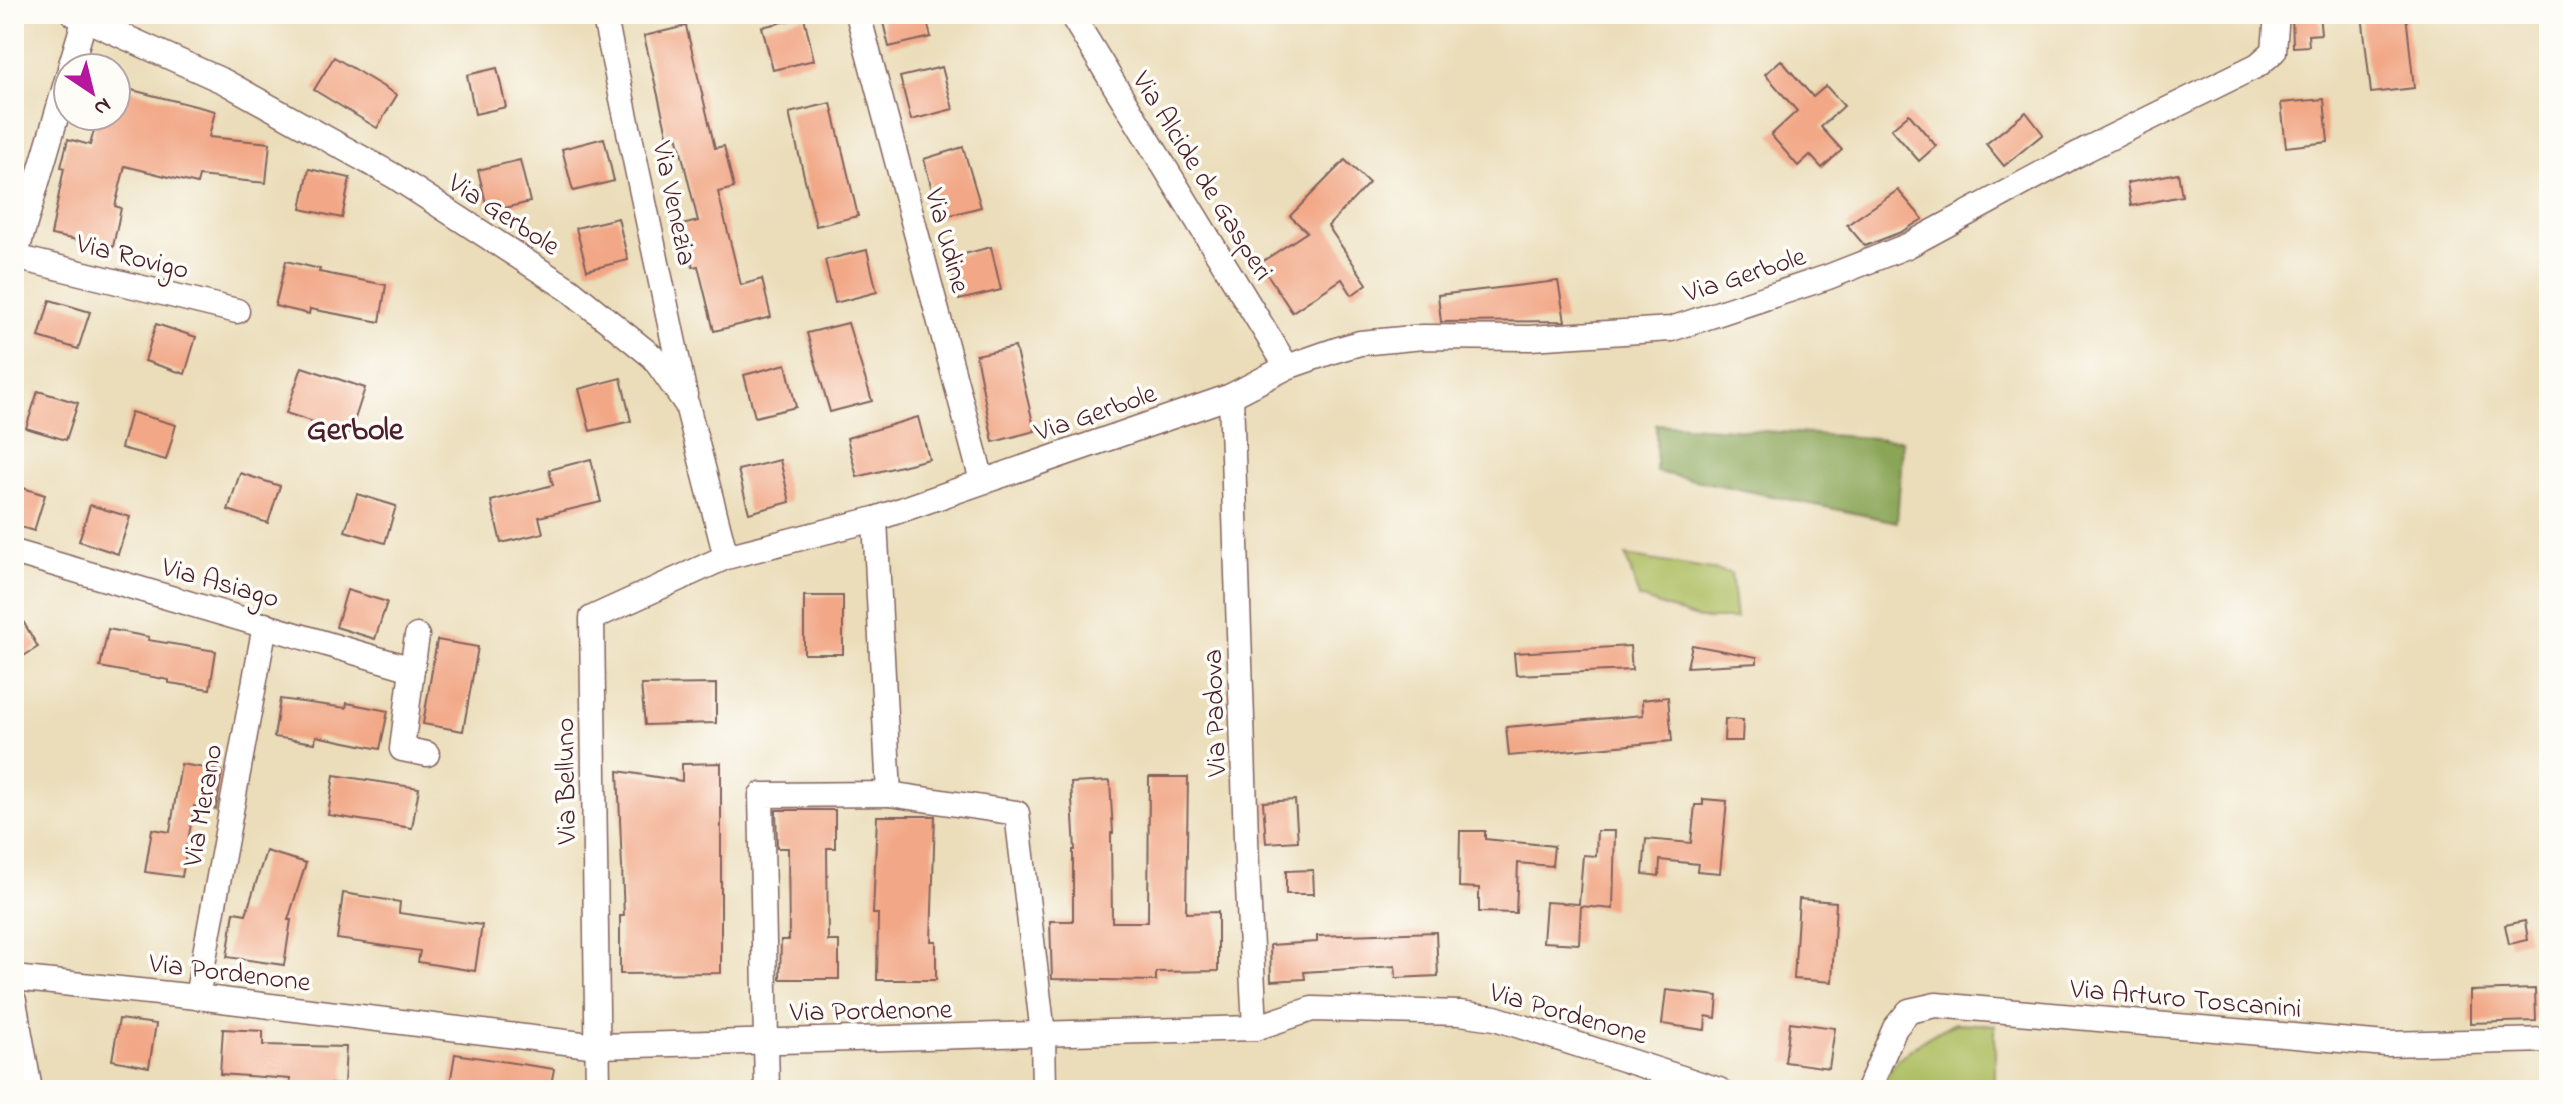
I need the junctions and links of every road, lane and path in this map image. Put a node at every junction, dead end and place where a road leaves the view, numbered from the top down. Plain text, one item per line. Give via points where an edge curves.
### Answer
1 (604, 14) edge
2 (858, 14) edge
3 (1071, 14) edge
4 (2277, 14) edge
5 (79, 16) edge
6 (73, 52) edge
7 (52, 131) edge
8 (15, 259) edge
9 (237, 311) dead end
10 (1287, 367) junction
11 (1231, 396) junction
12 (687, 405) junction
13 (982, 481) junction
14 (875, 519) junction
15 (14, 552) edge
16 (726, 557) junction
17 (265, 625) junction
18 (417, 636) dead end
19 (412, 669) junction
20 (427, 754) dead end
21 (889, 794) junction
22 (14, 978) edge
23 (197, 997) junction
24 (14, 1001) edge
25 (1255, 1028) junction
26 (1043, 1034) junction
27 (2549, 1040) edge
28 (764, 1041) junction
29 (598, 1046) junction
30 (30, 1090) edge
31 (598, 1090) edge
32 (767, 1090) edge
33 (1044, 1090) edge
34 (1719, 1090) edge
35 (1868, 1090) edge

1 - 12 street, Via Venezia
2 - 13 street, Via Udine
3 - 10 street, Via Alcide de Gasperi
4 - 10 street, Via Gerbole via 2274,51 2258,65 1907,246 1828,277 1671,329 1360,343
5 - 6 street
5 - 12 street, Via Gerbole via 225,82 406,184 570,290 653,357
7 - 8 street
8 - 9 street, Via Rovigo
10 - 11 street, Via Gerbole
11 - 13 street, Via Gerbole
11 - 25 street, Via Padova
12 - 16 street, Via Gerbole
13 - 14 street, Via Gerbole
14 - 16 street, Via Gerbole
14 - 21 street
15 - 17 street, Via Asiago
16 - 29 street, Via Belluno via 592,618
17 - 19 street, Via Asiago
17 - 23 street, Via Merano
18 - 19 street
19 - 20 street via 402,749
21 - 26 street via 1017,813
21 - 28 street via 761,795
22 - 23 street, Via Pordenone
23 - 29 street, Via Pordenone
24 - 30 street
25 - 26 street, Via Pordenone
25 - 34 street, Via Pordenone via 1312,1009 1460,1013 1495,1018
26 - 28 street, Via Pordenone
26 - 33 street
27 - 35 street, Via Arturo Toscanini via 2386,1044 1936,1005 1909,1011 1895,1028
28 - 29 street, Via Pordenone
28 - 32 street
29 - 31 street, Via Belluno

